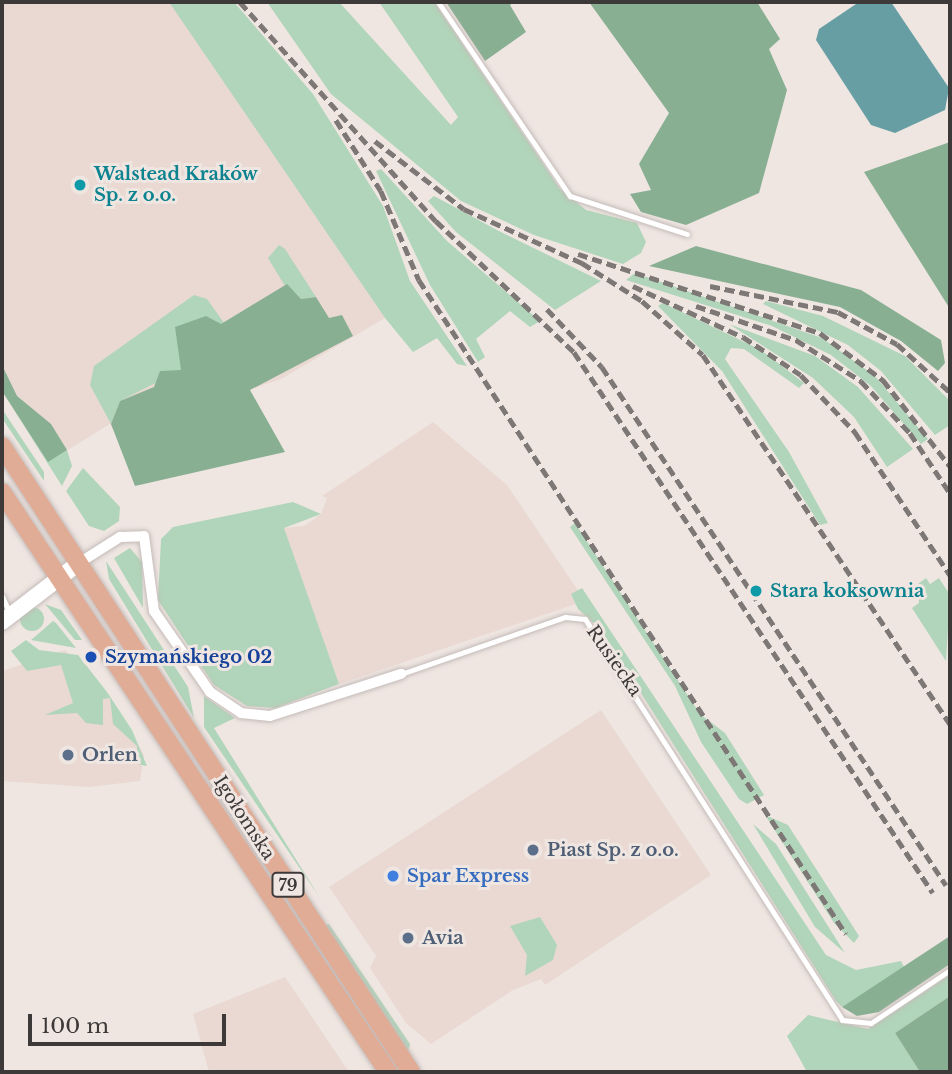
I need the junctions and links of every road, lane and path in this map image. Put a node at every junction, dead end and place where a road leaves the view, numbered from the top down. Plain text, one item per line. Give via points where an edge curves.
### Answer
1 (438, 2) edge
2 (687, 234) dead end
3 (2, 446) edge
4 (2, 492) edge
5 (79, 563) junction
6 (59, 578) junction
7 (2, 596) edge
8 (6, 618) edge
9 (401, 674) joint
10 (950, 970) edge
11 (388, 1072) edge
12 (411, 1072) edge

1 - 2 lane via 570,196
3 - 5 main road, Igołomska / 79
4 - 6 main road, Igołomska / 79
5 - 6 street
5 - 9 street, Rusiecka via 137,534 149,544 147,586 154,611 210,692 230,708 270,716
5 - 12 main road, Igołomska / 79
6 - 8 street
6 - 11 main road, Igołomska / 79
7 - 8 lane
9 - 10 lane, Rusiecka via 565,617 585,620 842,1020 871,1023

